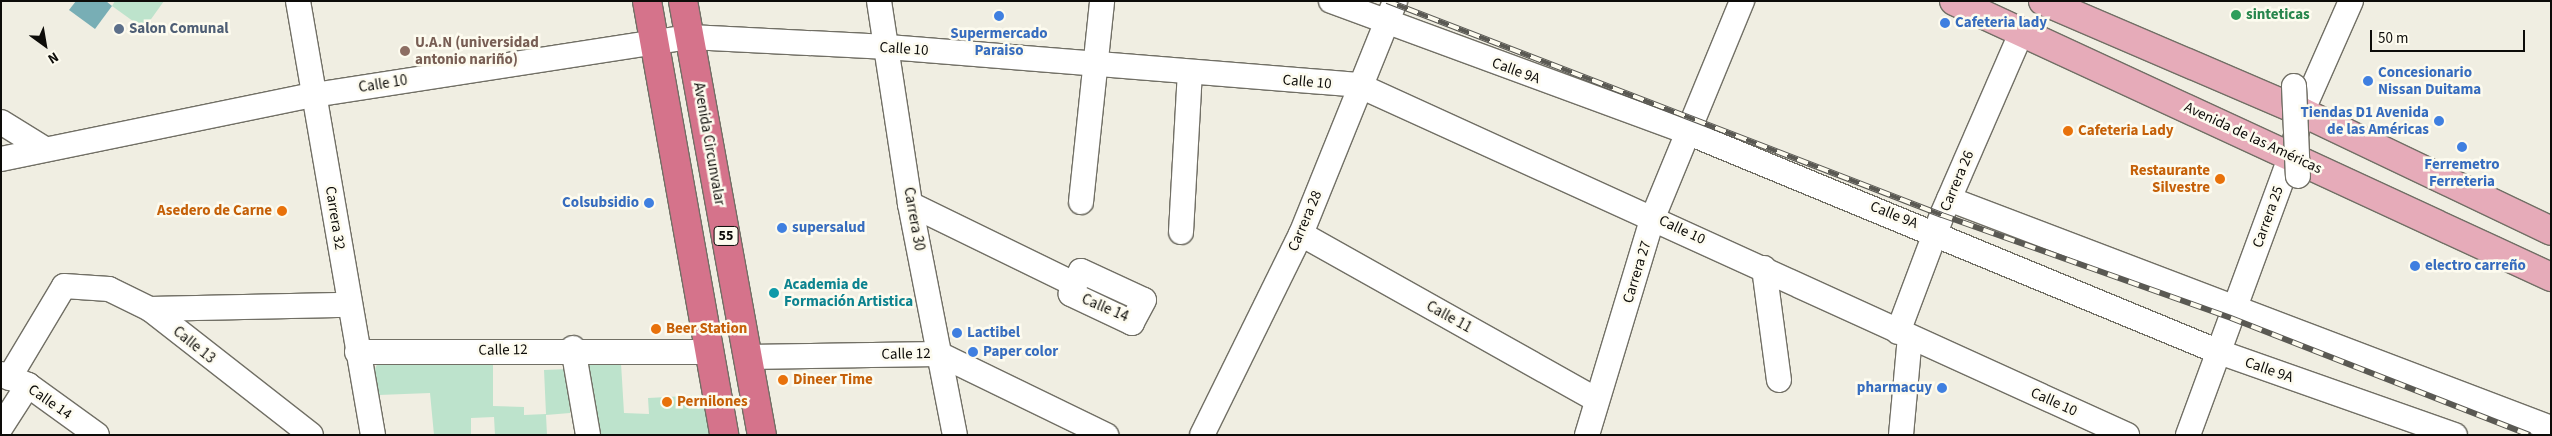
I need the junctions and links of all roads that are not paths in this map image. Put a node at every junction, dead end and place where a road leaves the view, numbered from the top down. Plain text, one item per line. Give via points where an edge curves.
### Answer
1 (298, 1) edge
2 (647, 1) edge
3 (683, 1) edge
4 (879, 1) edge
5 (1102, 1) edge
6 (1331, 1) edge
7 (1395, 1) edge
8 (1742, 1) edge
9 (1954, 1) edge
10 (2043, 1) edge
11 (2351, 1) edge
12 (1385, 24) junction
13 (2021, 32) junction
14 (690, 37) junction
15 (654, 41) junction
16 (888, 47) junction
17 (1099, 64) junction
18 (1190, 72) junction
19 (1358, 86) junction
20 (314, 95) junction
21 (2294, 101) junction
22 (1, 122) edge
23 (1689, 133) junction
24 (43, 148) junction
25 (1, 159) edge
26 (2298, 164) junction
27 (1949, 199) junction
28 (1081, 202) dead end
29 (910, 204) junction
30 (1653, 217) junction
31 (2551, 231) edge
32 (1180, 232) dead end
33 (1938, 233) junction
34 (1301, 234) junction
35 (1764, 268) junction
36 (2551, 277) edge
37 (1074, 284) dead end
38 (349, 306) junction
39 (150, 309) junction
40 (2234, 310) junction
41 (1904, 335) junction
42 (573, 348) junction
43 (356, 352) junction
44 (709, 352) junction
45 (2219, 352) junction
46 (939, 354) junction
47 (748, 357) junction
48 (13, 379) edge
49 (1779, 380) dead end
50 (1597, 400) junction
51 (1, 427) edge
52 (2551, 428) edge
53 (97, 435) edge
54 (311, 435) edge
55 (373, 435) edge
56 (588, 435) edge
57 (724, 435) edge
58 (762, 435) edge
59 (955, 435) edge
60 (1106, 435) edge
61 (1202, 435) edge
62 (1587, 435) edge
63 (1901, 435) edge
64 (2127, 435) edge
65 (2188, 435) edge
66 (2455, 435) edge

1 - 20 street, Carrera 32
2 - 15 highway
3 - 14 highway, Avenida Circunvalar / 55
4 - 16 street, Carrera 30
5 - 17 street
6 - 12 street, Calle 9A
7 - 12 street, Carrera 28
8 - 23 street, Carrera 27
9 - 13 main road, Avenida de las Américas
10 - 21 main road
11 - 21 street
12 - 19 street, Carrera 28
12 - 23 street, Calle 9A
13 - 26 main road, Avenida de las Américas
13 - 27 street, Carrera 26
14 - 15 street, Calle 10
14 - 16 street, Calle 10
14 - 47 highway, Avenida Circunvalar / 55
15 - 20 street, Calle 10
15 - 44 highway
16 - 17 street, Calle 10
16 - 29 street, Carrera 30
17 - 18 street, Calle 10
17 - 28 street
18 - 19 street, Calle 10
18 - 32 street
19 - 30 street, Calle 10
19 - 34 street, Carrera 28
20 - 24 street, Calle 10
20 - 38 street, Carrera 32
21 - 26 street, bridge
21 - 31 main road
22 - 24 street
23 - 30 street, Carrera 27
23 - 33 street, Calle 9A
24 - 25 street
26 - 36 main road, Avenida de las Américas
26 - 40 street, Carrera 25
27 - 33 street, Carrera 26
27 - 40 street
29 - 37 street, Calle 14
29 - 46 street, Carrera 30
30 - 35 street, Calle 10
30 - 50 street, Carrera 27
33 - 41 street, Carrera 26
33 - 45 street, Calle 9A
34 - 50 street, Calle 11
34 - 61 street, Carrera 28
35 - 41 street, Calle 10
35 - 49 street
38 - 39 street
38 - 43 street, Carrera 32
39 - 48 street, Calle 13 via 109,289 64,286
39 - 54 street, Calle 13
40 - 45 street, Carrera 25
40 - 52 street
41 - 63 street, Carrera 26
41 - 64 street, Calle 10
42 - 43 street, Calle 12
42 - 44 street, Calle 12
42 - 56 street
43 - 55 street, Carrera 32
44 - 57 highway
45 - 65 street, Carrera 25
45 - 66 street, Calle 9A
46 - 47 street, Calle 12
46 - 59 street, Carrera 30
46 - 60 street, Calle 12
47 - 58 highway, Avenida Circunvalar / 55
48 - 51 street
48 - 53 street, Calle 14
50 - 62 street, Carrera 27

